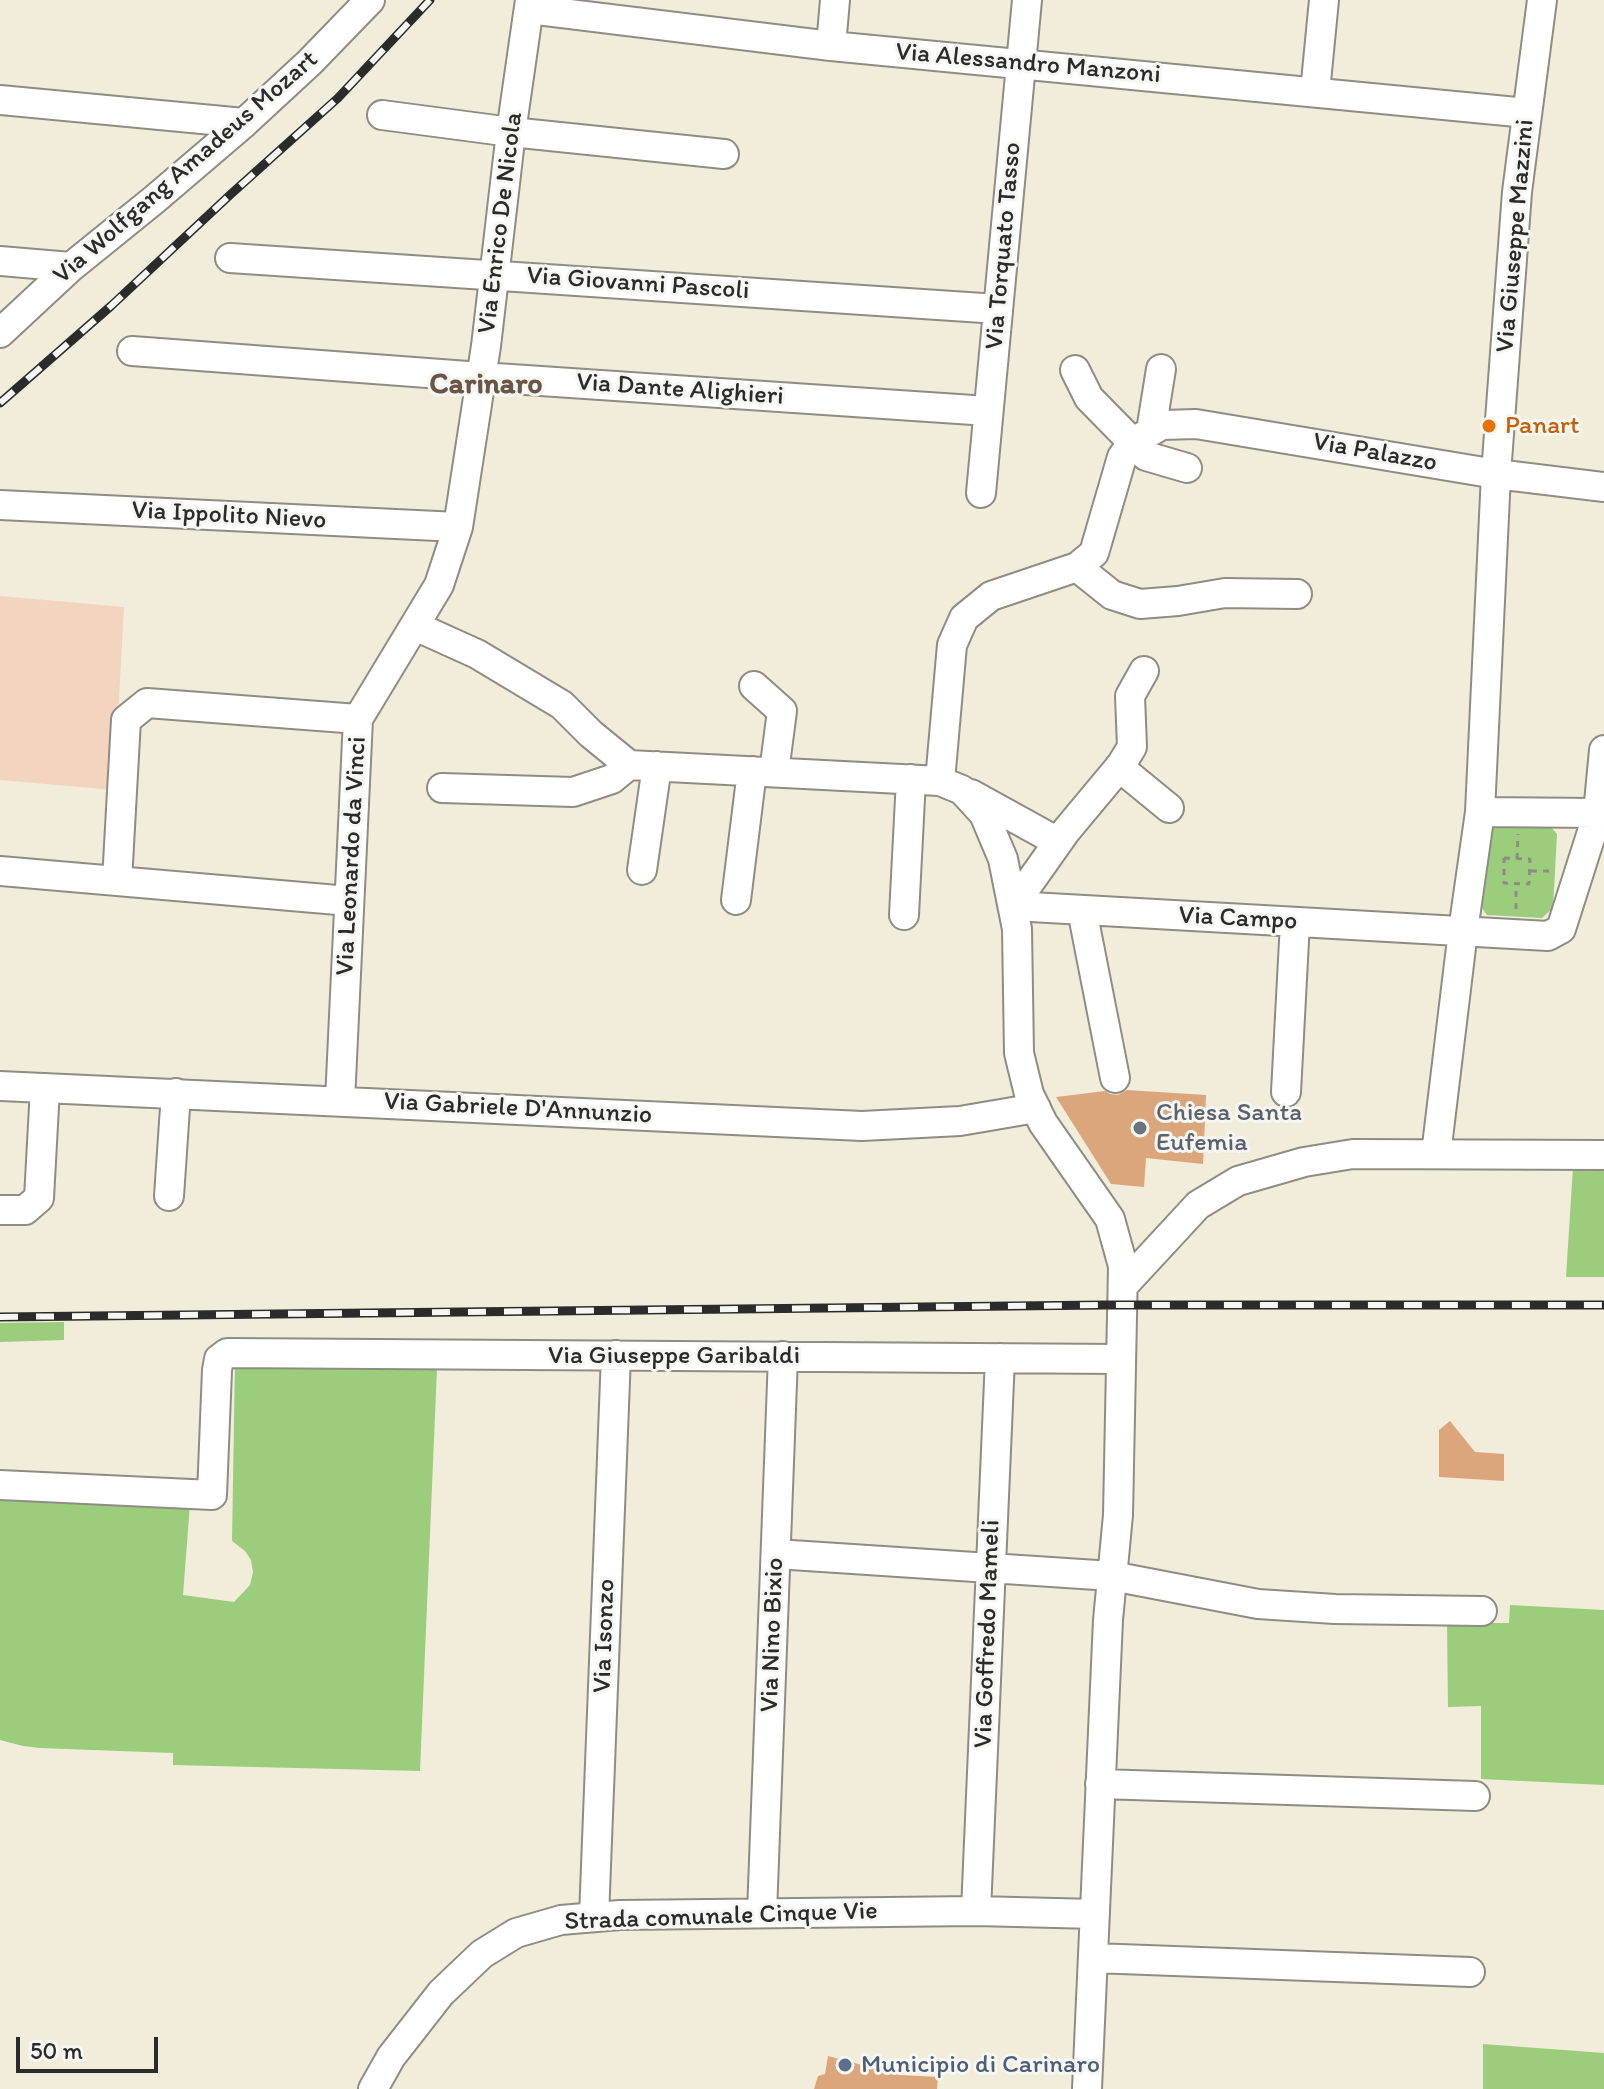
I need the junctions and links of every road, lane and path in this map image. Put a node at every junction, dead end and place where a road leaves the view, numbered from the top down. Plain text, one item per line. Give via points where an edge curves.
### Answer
1 (370, 0) edge
2 (835, 0) edge
3 (1027, 0) edge
4 (1324, 0) edge
5 (1542, 0) edge
6 (530, 5) edge
7 (831, 46) junction
8 (1022, 63) junction
9 (1315, 92) junction
10 (0, 100) edge
11 (1527, 113) junction
12 (382, 115) dead end
13 (244, 123) junction
14 (511, 132) junction
15 (724, 154) dead end
16 (230, 258) dead end
17 (0, 261) edge
18 (71, 267) junction
19 (494, 275) junction
20 (998, 309) junction
21 (0, 333) edge
22 (132, 351) dead end
23 (1161, 369) dead end
24 (1075, 370) dead end
25 (481, 377) junction
26 (988, 411) junction
27 (1144, 435) junction
28 (1187, 468) dead end
29 (1496, 474) junction
30 (1604, 487) edge
31 (981, 493) dead end
32 (0, 505) edge
33 (458, 527) junction
34 (1077, 567) junction
35 (1297, 594) dead end
36 (415, 626) junction
37 (1144, 671) dead end
38 (754, 686) dead end
39 (358, 719) junction
40 (1604, 750) edge
41 (643, 765) junction
42 (1119, 767) junction
43 (763, 772) junction
44 (911, 779) junction
45 (951, 785) junction
46 (442, 788) dead end
47 (1169, 808) dead end
48 (1480, 812) junction
49 (1598, 813) junction
50 (1518, 825) dead end
51 (1058, 842) junction
52 (1517, 859) junction
53 (642, 870) dead end
54 (0, 871) edge
55 (1530, 871) junction
56 (1555, 871) dead end
57 (117, 881) junction
58 (1516, 883) junction
59 (736, 900) dead end
60 (349, 901) junction
61 (1013, 906) junction
62 (1082, 910) junction
63 (904, 915) dead end
64 (1515, 917) dead end
65 (1295, 922) junction
66 (1463, 931) junction
67 (1019, 1053) junction
68 (1115, 1078) dead end
69 (0, 1086) edge
70 (45, 1088) junction
71 (1286, 1092) dead end
72 (176, 1093) junction
73 (340, 1101) junction
74 (1036, 1108) junction
75 (1000, 1114) junction
76 (1436, 1154) junction
77 (1604, 1155) edge
78 (169, 1196) dead end
79 (0, 1210) edge
80 (1123, 1286) junction
81 (616, 1355) junction
82 (783, 1356) junction
83 (1000, 1358) junction
84 (1121, 1359) junction
85 (0, 1485) edge
86 (776, 1554) junction
87 (991, 1568) junction
88 (1112, 1576) junction
89 (1482, 1611) dead end
90 (1100, 1784) junction
91 (1475, 1796) dead end
92 (976, 1911) junction
93 (762, 1913) junction
94 (1095, 1914) junction
95 (594, 1917) junction
96 (1093, 1958) junction
97 (1470, 1972) dead end
98 (373, 2089) edge
99 (1087, 2089) edge

1 - 13 street, Via Wolfgang Amadeus Mozart
2 - 7 street
3 - 8 street, Via Torquato Tasso
4 - 9 street
5 - 11 street, Via Giuseppe Mazzini
6 - 7 street, Via Alessandro Manzoni
6 - 14 street, Via Enrico De Nicola
7 - 8 street, Via Alessandro Manzoni
8 - 9 street, Via Alessandro Manzoni
8 - 20 street, Via Torquato Tasso
9 - 11 street, Via Alessandro Manzoni
10 - 13 street
11 - 29 street, Via Giuseppe Mazzini
12 - 14 street
13 - 18 street, Via Wolfgang Amadeus Mozart
14 - 15 street
14 - 19 street, Via Enrico De Nicola
16 - 19 street, Via Giovanni Pascoli
17 - 18 street
18 - 21 street, Via Wolfgang Amadeus Mozart
19 - 20 street, Via Giovanni Pascoli
19 - 25 street, Via Enrico De Nicola
20 - 26 street, Via Torquato Tasso
22 - 25 street, Via Dante Alighieri
23 - 27 street
24 - 27 street via 1089,398
25 - 26 street, Via Dante Alighieri
25 - 33 street, Via Enrico De Nicola
26 - 31 street, Via Torquato Tasso
27 - 28 street via 1146,456
27 - 29 street, Via Palazzo via 1162,425 1196,424
27 - 34 street via 1122,457 1094,553
29 - 30 street, Via Palazzo
29 - 48 street, Via Giuseppe Mazzini
32 - 33 street, Via Ippolito Nievo
33 - 36 street, Via Enrico De Nicola via 439,585
34 - 35 street via 1112,595 1140,604 1225,593
34 - 45 street via 991,596 964,618 952,645
36 - 39 street, Via Leonardo da Vinci
36 - 41 street via 477,654 562,705 591,734
37 - 42 street via 1130,696 1132,747
38 - 43 street via 782,711
39 - 57 street via 147,703 126,720
39 - 60 street, Via Leonardo da Vinci
40 - 49 street, Via Campo
41 - 43 street
41 - 46 street via 573,792
41 - 53 street
42 - 47 street
42 - 51 street
43 - 44 street
43 - 59 street
44 - 45 street
44 - 63 street
45 - 51 street
45 - 61 street via 984,814 1003,859
48 - 49 street
48 - 66 street, Via Giuseppe Mazzini
49 - 66 street, Via Campo via 1561,929 1548,936
50 - 52 path
51 - 61 street
52 - 55 path via 1530,859
52 - 58 path via 1504,858 1504,883
54 - 57 street
55 - 56 path
55 - 58 path via 1529,884
57 - 60 street
58 - 64 path
60 - 73 street, Via Leonardo da Vinci
61 - 62 street, Via Campo
61 - 67 street
62 - 65 street, Via Campo
62 - 68 street
65 - 66 street, Via Campo
65 - 71 street
66 - 76 street, Via Giuseppe Mazzini
67 - 74 street
67 - 75 street
69 - 70 street, Via Gabriele D'Annunzio
70 - 72 street, Via Gabriele D'Annunzio
70 - 79 street via 39,1198 25,1210
72 - 73 street, Via Gabriele D'Annunzio
72 - 78 street
73 - 75 street, Via Gabriele D'Annunzio via 862,1126
74 - 75 street, Via Gabriele D'Annunzio
74 - 80 street via 1110,1219
76 - 77 street
76 - 80 street via 1353,1154 1238,1181 1198,1205
80 - 84 street
81 - 82 street, Via Giuseppe Garibaldi
81 - 85 street, Via Giuseppe Garibaldi via 227,1353 217,1370 212,1495
81 - 95 street, Via Isonzo
82 - 83 street, Via Giuseppe Garibaldi
82 - 86 street, Via Nino Bixio
83 - 84 street, Via Giuseppe Garibaldi
83 - 87 street, Via Goffredo Mameli
84 - 88 street
86 - 87 street
86 - 93 street, Via Nino Bixio
87 - 88 street
87 - 92 street, Via Goffredo Mameli
88 - 89 street via 1258,1604
88 - 90 street
90 - 91 street
90 - 94 street
92 - 93 street, Strada comunale Cinque Vie
92 - 94 street, Strada comunale Cinque Vie
93 - 95 street, Strada comunale Cinque Vie
94 - 96 street
95 - 98 street, Strada comunale Cinque Vie via 516,1933 482,1954 441,1993
96 - 97 street
96 - 99 street

